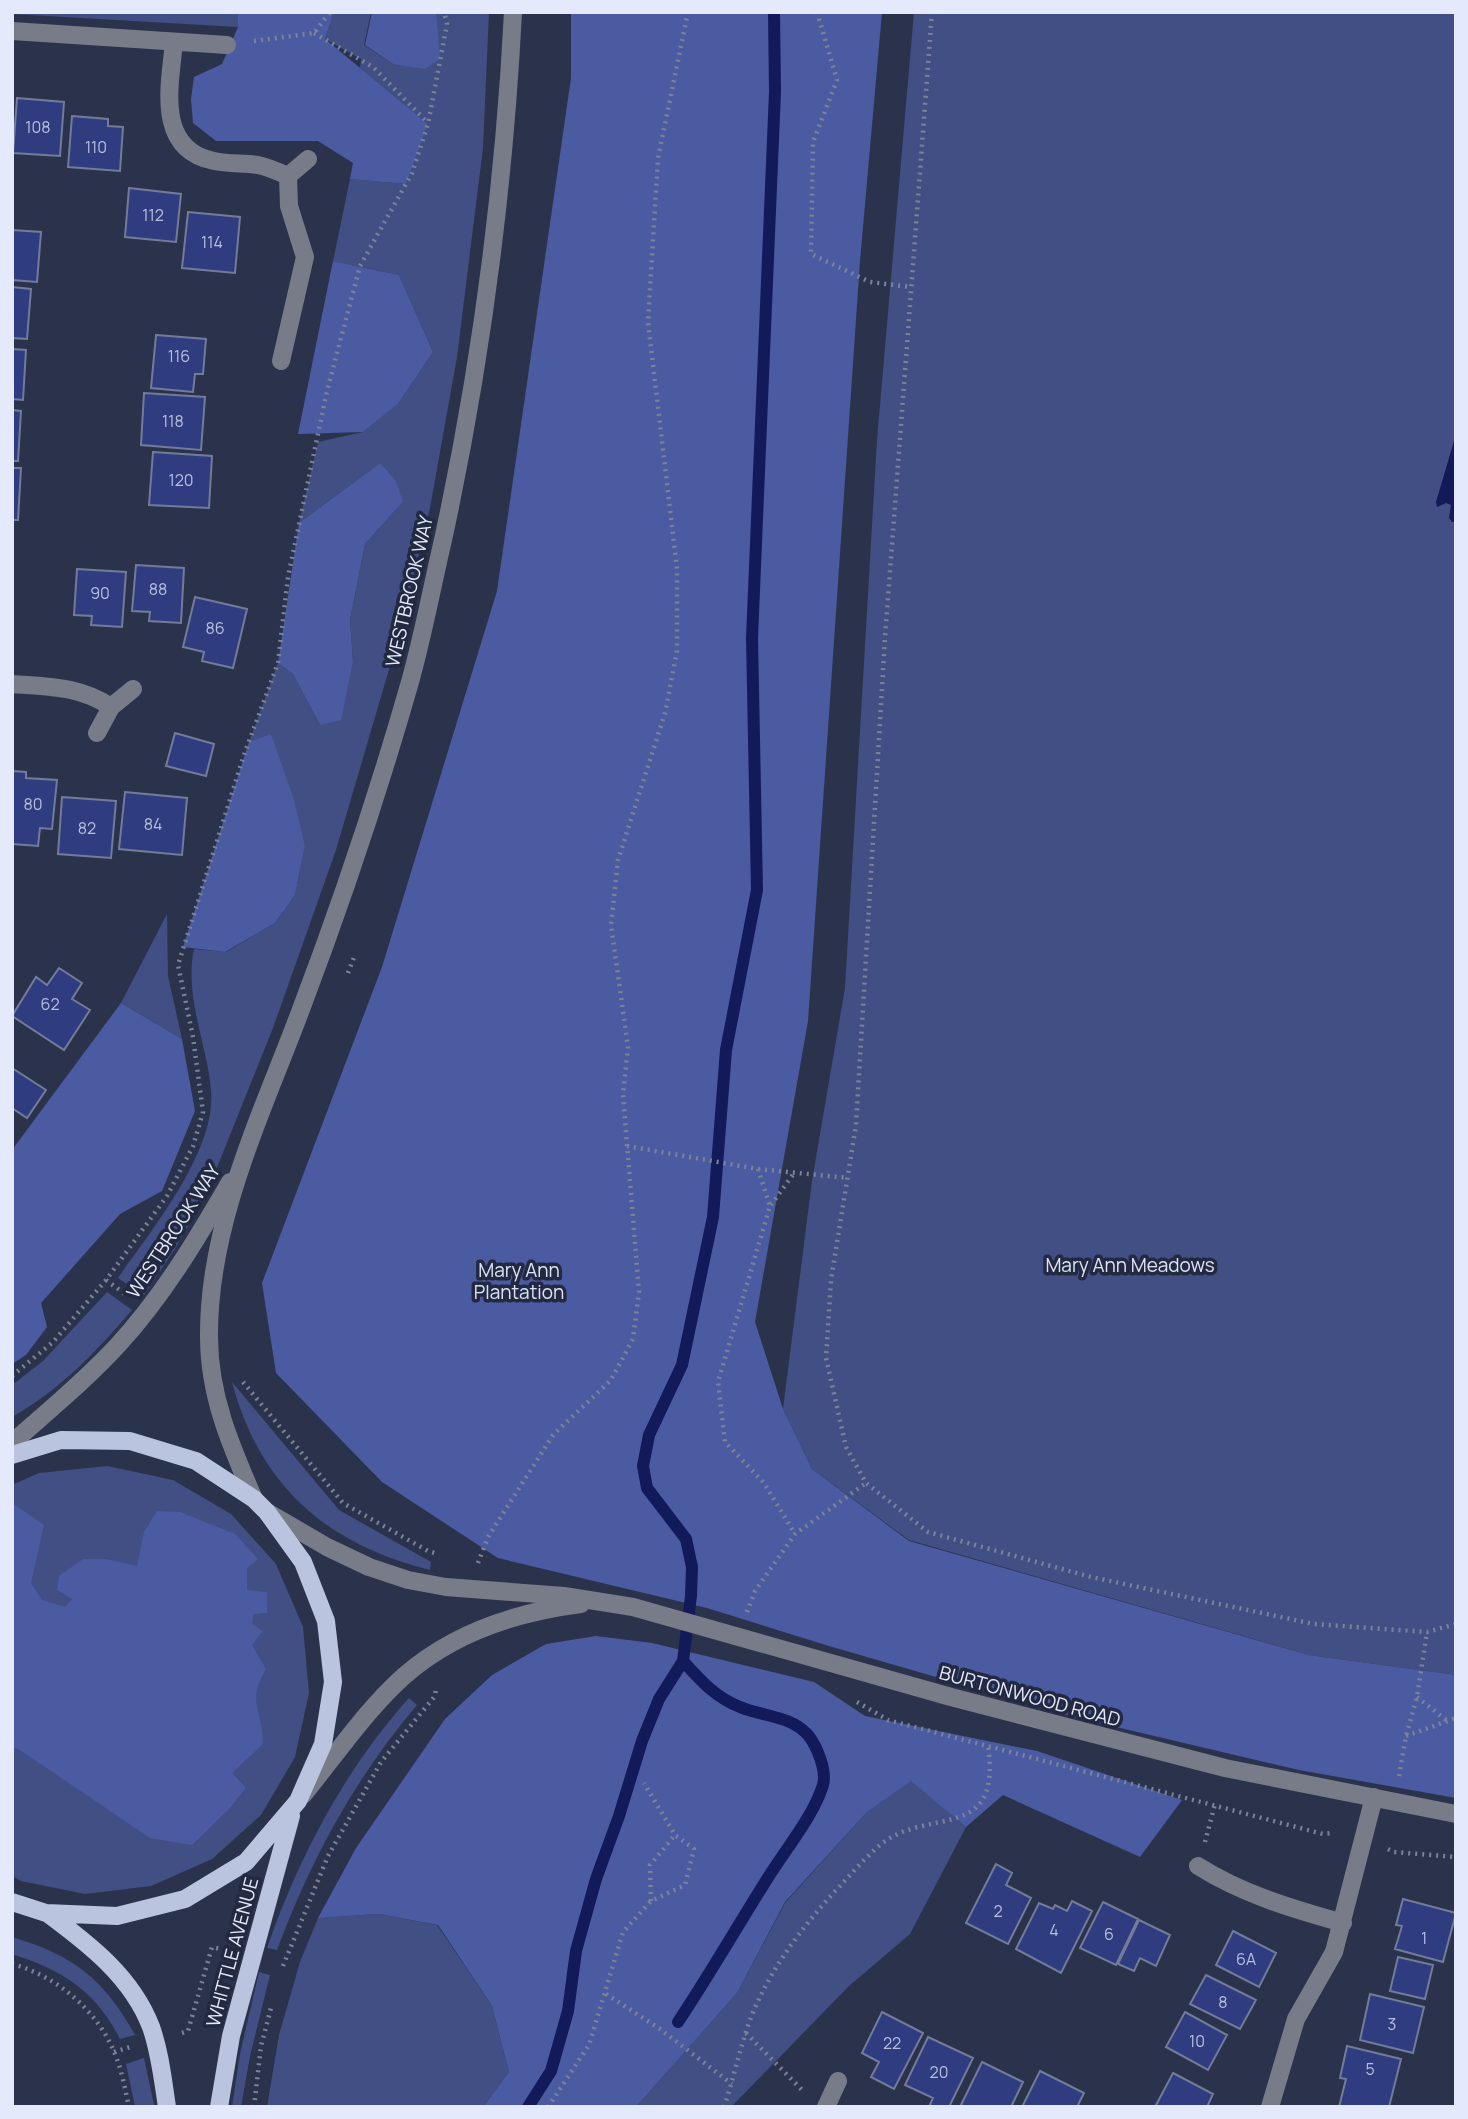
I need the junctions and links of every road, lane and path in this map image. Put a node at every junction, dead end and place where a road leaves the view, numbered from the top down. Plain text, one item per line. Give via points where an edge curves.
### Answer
1 (330, 12) edge
2 (444, 12) edge
3 (513, 12) edge
4 (688, 12) edge
5 (817, 12) edge
6 (932, 12) edge
7 (12, 31) edge
8 (314, 33) junction
9 (174, 42) junction
10 (227, 45) joint
11 (428, 124) junction
12 (308, 159) dead end
13 (288, 176) junction
14 (911, 287) junction
15 (281, 361) dead end
16 (12, 684) edge
17 (133, 688) dead end
18 (111, 707) junction
19 (97, 733) dead end
20 (627, 1146) junction
21 (245, 1156) junction
22 (758, 1169) junction
23 (794, 1172) junction
24 (848, 1178) junction
25 (770, 1206) junction
26 (238, 1373) dead end
27 (12, 1376) edge
28 (12, 1443) edge
29 (12, 1455) edge
30 (866, 1483) junction
31 (254, 1499) junction
32 (267, 1512) junction
33 (795, 1534) junction
34 (449, 1557) dead end
35 (477, 1563) dead end
36 (598, 1602) junction
37 (1456, 1624) edge
38 (1427, 1632) junction
39 (738, 1636) junction
40 (435, 1696) dead end
41 (1417, 1697) junction
42 (852, 1700) dead end
43 (1456, 1718) edge
44 (1446, 1720) junction
45 (1406, 1736) junction
46 (988, 1745) junction
47 (644, 1783) dead end
48 (1374, 1797) junction
49 (1394, 1801) junction
50 (1215, 1804) junction
51 (296, 1805) junction
52 (1456, 1814) edge
53 (1334, 1833) dead end
54 (675, 1835) junction
55 (1387, 1848) dead end
56 (1456, 1857) edge
57 (1198, 1866) joint
58 (12, 1902) edge
59 (651, 1902) junction
60 (41, 1911) junction
61 (12, 1912) edge
62 (1343, 1923) junction
63 (212, 1947) dead end
64 (12, 1964) edge
65 (282, 1967) dead end
66 (606, 1994) junction
67 (272, 2006) dead end
68 (188, 2031) dead end
69 (746, 2033) junction
70 (838, 2081) dead end
71 (732, 2084) junction
72 (809, 2098) dead end
73 (129, 2107) edge
74 (167, 2107) edge
75 (219, 2107) edge
76 (254, 2107) edge
77 (548, 2107) edge
78 (724, 2107) edge
79 (826, 2107) edge
80 (1270, 2107) edge

1 - 8 path
2 - 11 path via 447,24
3 - 21 street, WESTBROOK WAY via 501,188 482,332 463,446 410,680 339,904
4 - 20 path via 658,158 648,322 677,569 677,651 665,713 618,860 611,925 628,1047 623,1095
5 - 14 path via 837,79 813,142 811,254 870,282
6 - 14 path
7 - 9 street
8 - 10 path
8 - 11 path via 373,67
9 - 10 street
9 - 13 street via 169,116 181,141 202,157 260,166
11 - 27 path via 412,173 359,266 288,578 278,663 178,965 203,1112 193,1146 167,1196 106,1280 53,1342
12 - 13 street
13 - 15 street via 289,206 305,257
14 - 24 path via 856,1125
16 - 18 street via 75,690
17 - 18 street
18 - 19 street
20 - 22 path
20 - 35 path via 639,1292 633,1339 611,1380 553,1435 488,1537
21 - 28 street, WESTBROOK WAY via 195,1242 147,1311 92,1371
21 - 31 street, WESTBROOK WAY via 213,1273 209,1338 214,1393
22 - 23 path
22 - 25 path
23 - 24 path
23 - 25 path
24 - 30 path via 831,1280 826,1358 846,1447
25 - 33 path via 718,1382 725,1442 764,1483
26 - 34 path via 343,1503 428,1551
29 - 31 main road via 61,1440 130,1441 196,1461
30 - 33 path
30 - 38 path via 928,1532 1091,1577 1314,1624
31 - 32 main road
32 - 36 street, BURTONWOOD ROAD via 327,1547 408,1580
32 - 51 main road via 303,1562 326,1620 333,1682 323,1744
33 - 39 path via 755,1591
36 - 39 street, BURTONWOOD ROAD via 664,1614
36 - 51 street, BURTONWOOD ROAD via 499,1621 423,1661 379,1702
37 - 38 path
38 - 41 path
39 - 48 street, BURTONWOOD ROAD via 1225,1769
40 - 65 path via 382,1762 328,1856
41 - 44 path
41 - 45 path
42 - 46 path via 888,1720
43 - 44 path
44 - 45 path
45 - 49 path
46 - 50 path
46 - 69 path via 989,1781 976,1806 964,1816 897,1834 868,1855 792,1940
47 - 54 path
48 - 49 street, BURTONWOOD ROAD
48 - 62 street
49 - 52 street, BURTONWOOD ROAD
50 - 53 path via 1323,1834
50 - 57 path
51 - 60 main road via 246,1862 185,1899 117,1916
51 - 75 main road, WHITTLE AVENUE via 231,2036
54 - 59 path via 650,1865
54 - 59 path via 694,1849 685,1885
55 - 56 path
57 - 62 street via 1224,1882
58 - 60 main road
59 - 66 path via 623,1932
60 - 61 street
60 - 74 main road via 85,1941 121,1976 142,2007 155,2040
62 - 80 street via 1326,1970 1296,2019
63 - 68 path
64 - 73 path via 31,1969 64,1989 94,2018 114,2052
66 - 71 path
66 - 77 path via 589,2045
67 - 76 path via 261,2046
69 - 71 path
69 - 72 path
70 - 79 street
71 - 78 path

